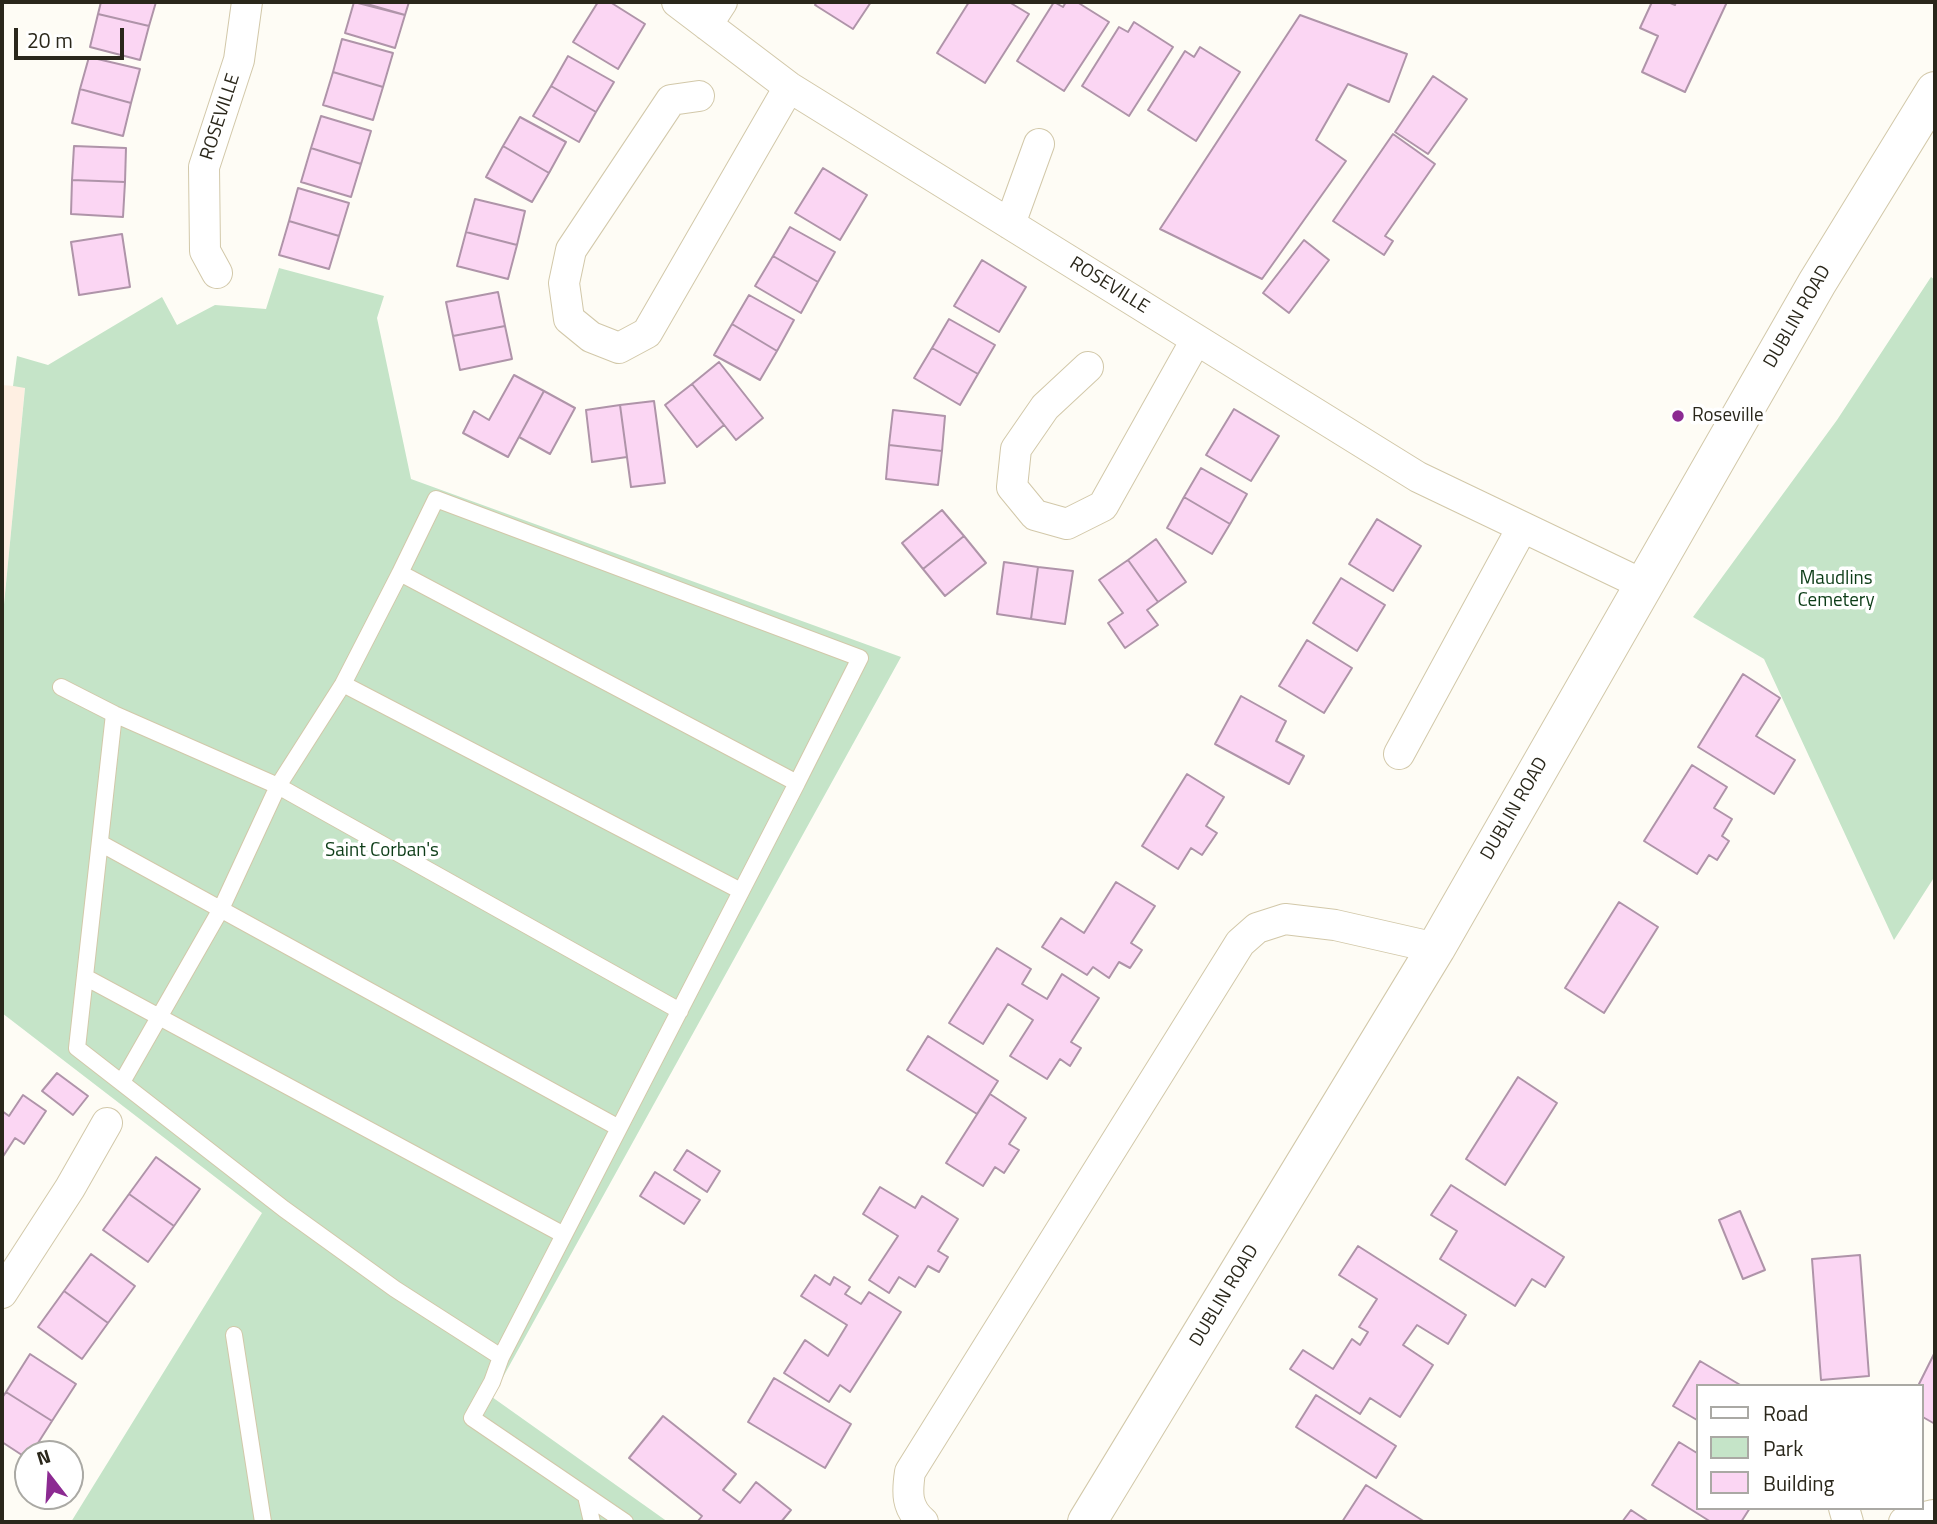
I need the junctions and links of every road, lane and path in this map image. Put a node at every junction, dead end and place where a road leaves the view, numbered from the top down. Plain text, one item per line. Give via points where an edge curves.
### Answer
1 (247, 2) edge
2 (677, 2) edge
3 (714, 13) edge
4 (789, 87) junction
5 (1935, 91) edge
6 (699, 96) dead end
7 (1039, 144) dead end
8 (1010, 224) junction
9 (217, 273) dead end
10 (1196, 340) junction
11 (1088, 367) dead end
12 (1522, 528) junction
13 (400, 573) junction
14 (1644, 585) junction
15 (343, 684) junction
16 (61, 687) dead end
17 (114, 714) junction
18 (1399, 754) dead end
19 (797, 783) junction
20 (278, 786) junction
21 (100, 843) junction
22 (741, 891) junction
23 (221, 909) junction
24 (1436, 948) junction
25 (85, 976) junction
26 (680, 1011) junction
27 (159, 1017) junction
28 (122, 1082) junction
29 (107, 1124) dead end
30 (619, 1128) junction
31 (564, 1235) junction
32 (10, 1261) edge
33 (2, 1293) edge
34 (234, 1335) dead end
35 (501, 1357) junction
36 (586, 1496) junction
37 (1933, 1515) dead end
38 (263, 1522) edge
39 (592, 1522) edge
40 (625, 1522) edge
41 (923, 1522) edge
42 (1087, 1522) edge
43 (1904, 1522) edge

1 - 9 street, ROSEVILLE via 239,60 204,167 205,251
2 - 3 street, ROSEVILLE
3 - 4 street, ROSEVILLE
4 - 6 street via 647,333 619,348 591,337 569,320 564,283 570,250 671,100
4 - 8 street, ROSEVILLE
5 - 14 main road, DUBLIN ROAD via 1816,284
7 - 8 street
8 - 10 street, ROSEVILLE
10 - 11 street via 1103,506 1067,524 1035,515 1013,487 1016,449 1045,407
10 - 12 street, ROSEVILLE via 1418,477
12 - 14 street, ROSEVILLE
12 - 18 street
13 - 15 lane
13 - 19 lane
13 - 19 lane via 436,499 860,658
14 - 24 main road, DUBLIN ROAD
15 - 20 lane
15 - 22 lane
16 - 17 lane
17 - 20 lane
17 - 21 lane
19 - 22 lane
20 - 23 lane
20 - 26 lane
21 - 23 lane
21 - 25 lane
22 - 26 lane
23 - 27 lane
23 - 30 lane
24 - 41 street via 1335,925 1284,919 1257,929 1240,943 911,1472 907,1492 912,1513
24 - 42 main road, DUBLIN ROAD
25 - 27 lane
25 - 28 lane via 77,1048
26 - 30 lane
27 - 28 lane
27 - 31 lane
28 - 35 lane via 284,1209 395,1289
29 - 32 street via 70,1188
30 - 31 lane
31 - 35 lane
32 - 33 street
34 - 38 lane
35 - 36 lane via 472,1418
36 - 39 lane
36 - 40 lane
37 - 43 street

